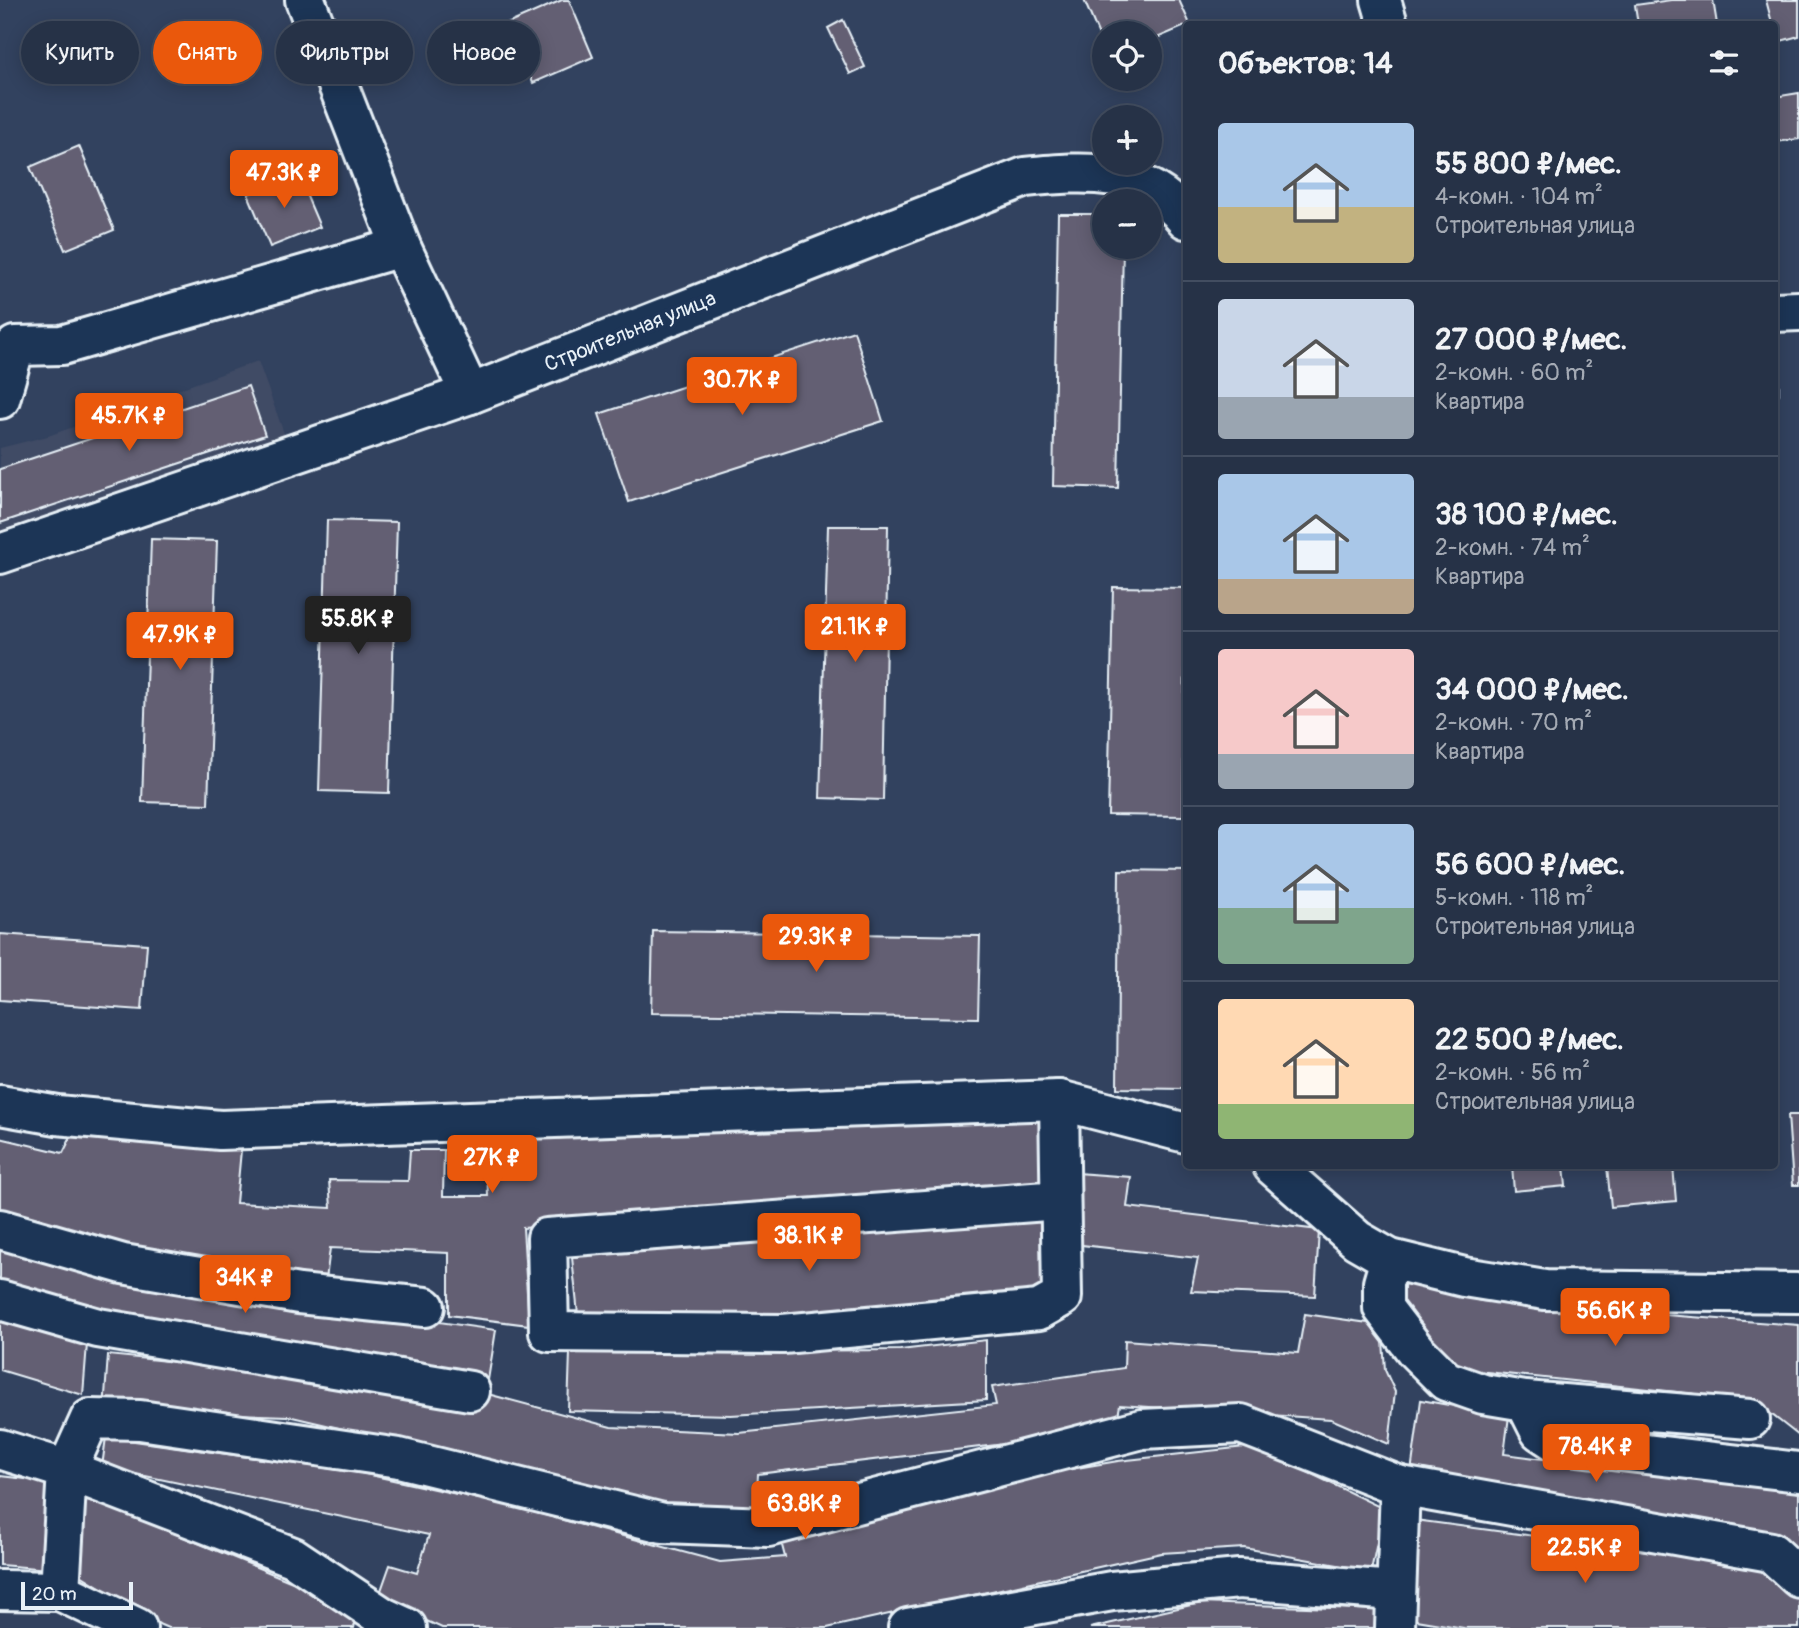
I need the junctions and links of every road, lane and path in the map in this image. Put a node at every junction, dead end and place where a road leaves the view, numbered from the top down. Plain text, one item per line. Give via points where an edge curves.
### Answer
1 (305, 0) edge
2 (1381, 0) edge
3 (1387, 21) edge
4 (1183, 215) edge
5 (401, 247) junction
6 (1799, 311) edge
7 (1778, 312) edge
8 (7, 338) edge
9 (470, 394) junction
10 (0, 399) edge
11 (0, 554) edge
12 (1059, 1100) junction
13 (0, 1105) edge
14 (1183, 1132) edge
15 (1276, 1169) edge
16 (1060, 1200) junction
17 (0, 1229) edge
18 (1390, 1259) junction
19 (1799, 1293) edge
20 (0, 1300) edge
21 (425, 1307) dead end
22 (470, 1391) dead end
23 (1525, 1401) junction
24 (1750, 1419) dead end
25 (0, 1449) edge
26 (68, 1470) junction
27 (1799, 1472) edge
28 (1400, 1486) junction
29 (1799, 1578) edge
30 (0, 1590) edge
31 (60, 1591) junction
32 (1395, 1610) edge
33 (137, 1628) edge
34 (407, 1628) edge
35 (908, 1628) edge

1 - 5 street
2 - 3 street
4 - 9 street, Строительная улица via 1173,202 1131,179 1090,171 1025,177
5 - 8 street via 62,345
5 - 9 street
6 - 7 street
8 - 10 street
9 - 11 street, Строительная улица
12 - 13 street via 220,1130 57,1115
12 - 14 street
12 - 16 street
15 - 18 street via 1357,1240
16 - 16 street via 1062,1297 1039,1310 783,1334 549,1332 547,1238
17 - 21 street via 123,1264 299,1294
18 - 19 street via 1464,1278 1545,1290
18 - 23 street via 1383,1283 1383,1308 1416,1351 1446,1381 1482,1394
20 - 22 street via 97,1328
23 - 24 street
23 - 27 street via 1540,1431 1560,1444
25 - 26 street
26 - 28 street via 90,1419 140,1420 399,1458 663,1524 768,1527 1142,1429 1241,1424
26 - 31 street
26 - 34 street via 293,1557
28 - 29 street via 1771,1552
28 - 32 street
30 - 31 street
31 - 33 street
32 - 35 street via 1239,1579 1112,1591

